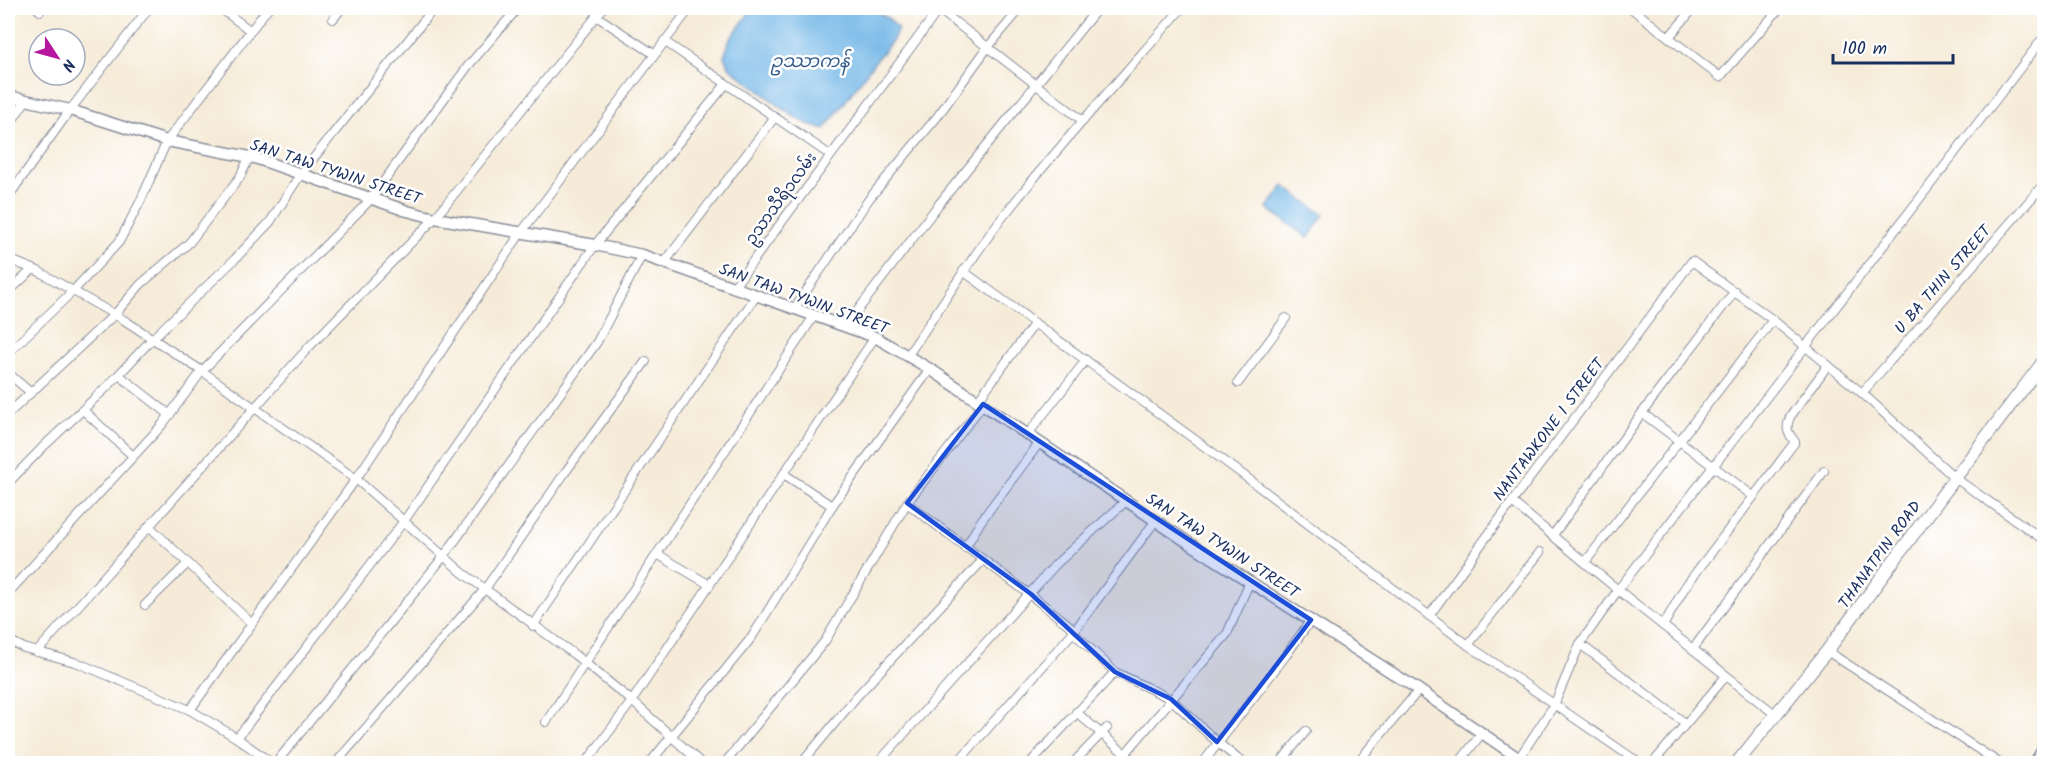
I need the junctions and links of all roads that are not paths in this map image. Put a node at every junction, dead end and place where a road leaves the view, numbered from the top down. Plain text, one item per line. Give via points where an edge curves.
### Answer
1 (149, 8) edge
2 (220, 8) edge
3 (268, 8) edge
4 (342, 8) edge
5 (434, 8) edge
6 (518, 8) edge
7 (603, 8) edge
8 (690, 8) edge
9 (939, 8) edge
10 (1021, 8) edge
11 (1098, 8) edge
12 (1182, 8) edge
13 (1632, 8) edge
14 (1694, 8) edge
15 (1780, 8) edge
16 (596, 16) junction
17 (333, 19) dead end
18 (251, 31) junction
19 (1669, 37) junction
20 (2044, 37) edge
21 (664, 41) junction
22 (988, 47) junction
23 (654, 54) junction
24 (726, 84) junction
25 (1037, 84) junction
26 (8, 96) edge
27 (26, 100) junction
28 (70, 110) junction
29 (774, 118) junction
30 (1083, 122) junction
31 (8, 127) edge
32 (167, 141) junction
33 (830, 155) junction
34 (249, 158) junction
35 (300, 175) junction
36 (2044, 184) edge
37 (8, 197) edge
38 (370, 200) junction
39 (435, 218) junction
40 (520, 234) junction
41 (595, 245) junction
42 (642, 255) junction
43 (8, 260) edge
44 (665, 262) junction
45 (33, 269) junction
46 (963, 271) junction
47 (733, 288) junction
48 (73, 291) junction
49 (1735, 291) junction
50 (8, 292) edge
51 (756, 296) junction
52 (794, 309) junction
53 (115, 314) junction
54 (814, 316) junction
55 (1286, 318) dead end
56 (1773, 320) junction
57 (1035, 323) junction
58 (845, 327) junction
59 (875, 337) junction
60 (153, 338) junction
61 (1805, 346) junction
62 (8, 353) edge
63 (908, 355) junction
64 (1086, 360) junction
65 (646, 361) dead end
66 (2044, 361) edge
67 (1828, 365) junction
68 (930, 369) junction
69 (202, 371) junction
70 (8, 373) edge
71 (119, 375) junction
72 (1238, 382) dead end
73 (30, 392) junction
74 (1862, 393) junction
75 (980, 402) junction
76 (253, 408) junction
77 (83, 410) junction
78 (1642, 413) junction
79 (8, 414) edge
80 (170, 415) junction
81 (1028, 434) junction
82 (1679, 441) junction
83 (1040, 442) junction
84 (133, 456) junction
85 (1713, 467) junction
86 (1824, 471) dead end
87 (784, 474) junction
88 (356, 478) junction
89 (1955, 478) junction
90 (8, 483) edge
91 (1753, 496) junction
92 (1126, 501) junction
93 (1512, 502) junction
94 (907, 503) junction
95 (832, 506) junction
96 (1156, 520) junction
97 (404, 522) junction
98 (149, 526) junction
99 (1553, 535) junction
100 (2044, 540) edge
101 (965, 548) junction
102 (1540, 552) dead end
103 (657, 554) junction
104 (444, 556) junction
105 (982, 561) junction
106 (1586, 561) junction
107 (188, 563) junction
108 (1251, 581) junction
109 (710, 585) junction
110 (485, 589) junction
111 (1618, 590) junction
112 (8, 593) edge
113 (1031, 594) junction
114 (145, 604) dead end
115 (1429, 616) junction
116 (1311, 620) junction
117 (251, 623) junction
118 (533, 626) junction
119 (1664, 626) junction
120 (1074, 631) junction
121 (8, 640) edge
122 (1580, 644) junction
123 (1467, 645) junction
124 (1693, 649) junction
125 (1827, 651) junction
126 (37, 652) junction
127 (585, 664) junction
128 (1115, 672) junction
129 (1726, 676) junction
130 (1419, 690) junction
131 (1171, 699) junction
132 (632, 701) junction
133 (1554, 705) junction
134 (190, 710) junction
135 (1076, 712) junction
136 (1776, 715) junction
137 (546, 722) dead end
138 (1685, 723) junction
139 (1105, 730) junction
140 (1306, 731) dead end
141 (1482, 733) junction
142 (672, 737) junction
143 (237, 738) junction
144 (1217, 742) junction
145 (2044, 748) edge
146 (1126, 753) junction
147 (1523, 761) edge
148 (274, 764) edge
149 (335, 764) edge
150 (585, 764) edge
151 (649, 764) edge
152 (702, 764) edge
153 (724, 764) edge
154 (801, 764) edge
155 (877, 764) edge
156 (956, 764) edge
157 (1029, 764) edge
158 (1072, 764) edge
159 (1137, 764) edge
160 (1202, 764) edge
161 (1244, 764) edge
162 (1279, 764) edge
163 (1356, 764) edge
164 (1458, 764) edge
165 (1641, 764) edge
166 (1652, 764) edge
167 (1736, 764) edge
168 (2001, 764) edge
169 (2034, 764) edge

1 - 28 street
2 - 18 street
3 - 18 street
4 - 17 street
5 - 35 street
6 - 38 street via 468,66
7 - 16 street
8 - 21 street
9 - 22 street
9 - 33 street, ဥသာသီရိ၁လမ်း
10 - 22 street
11 - 25 street
12 - 30 street
13 - 19 street
14 - 19 street
15 - 19 street via 1720,77
16 - 23 street
16 - 39 street
18 - 32 street
20 - 61 street
21 - 23 street
21 - 24 street
22 - 25 street
22 - 52 street via 869,199
23 - 40 street
24 - 29 street
24 - 41 street
25 - 30 street
25 - 58 street
26 - 27 street, SAN TAW TYWIN STREET
27 - 28 street, SAN TAW TYWIN STREET
27 - 31 street
28 - 32 street, SAN TAW TYWIN STREET
28 - 37 street
29 - 33 street
29 - 44 street
30 - 46 street
32 - 34 street, SAN TAW TYWIN STREET
32 - 48 street via 119,242
33 - 47 street, ဥသာသီရိ၁လမ်း
34 - 35 street, SAN TAW TYWIN STREET
34 - 53 street via 240,177 189,243 141,284
35 - 38 street, SAN TAW TYWIN STREET
35 - 60 street via 270,222
36 - 74 street, U BA THIN STREET
38 - 39 street, SAN TAW TYWIN STREET
38 - 69 street
39 - 40 street, SAN TAW TYWIN STREET
39 - 76 street
40 - 41 street, SAN TAW TYWIN STREET
40 - 88 street
41 - 42 street, SAN TAW TYWIN STREET
41 - 97 street
42 - 44 street, SAN TAW TYWIN STREET
42 - 104 street via 597,342
43 - 45 street
44 - 47 street, SAN TAW TYWIN STREET
45 - 48 street
45 - 50 street
46 - 57 street
46 - 63 street
47 - 51 street, SAN TAW TYWIN STREET
48 - 53 street
48 - 62 street
49 - 56 street
49 - 78 street
49 - 93 street, NANTAWKONE 1 STREET via 1692,261
51 - 52 street, SAN TAW TYWIN STREET
51 - 118 street
52 - 54 street, SAN TAW TYWIN STREET
53 - 60 street
53 - 73 street
54 - 58 street, SAN TAW TYWIN STREET
54 - 103 street
55 - 72 street
56 - 61 street
56 - 82 street
57 - 64 street
57 - 75 street
58 - 59 street, SAN TAW TYWIN STREET
59 - 63 street, SAN TAW TYWIN STREET
59 - 87 street
60 - 69 street
60 - 71 street
61 - 67 street
61 - 85 street
63 - 68 street, SAN TAW TYWIN STREET
64 - 81 street
64 - 115 street
65 - 110 street
66 - 89 main road, THANATPIN ROAD
67 - 74 street
67 - 91 street via 1786,425 1795,442
68 - 75 street, SAN TAW TYWIN STREET
68 - 95 street
69 - 76 street
69 - 80 street
70 - 73 street
71 - 77 street
71 - 80 street
73 - 79 street
74 - 89 street
75 - 81 street, SAN TAW TYWIN STREET
75 - 94 street
76 - 88 street
76 - 98 street
77 - 84 street
77 - 90 street
78 - 82 street
78 - 99 street
80 - 84 street
81 - 83 street, SAN TAW TYWIN STREET
82 - 85 street
82 - 106 street
83 - 92 street, SAN TAW TYWIN STREET
83 - 101 street
84 - 112 street
85 - 91 street
85 - 111 street
86 - 124 street
87 - 95 street
87 - 109 street
88 - 97 street
88 - 117 street
89 - 100 street
89 - 125 main road, THANATPIN ROAD
91 - 119 street via 1685,587
92 - 96 street, SAN TAW TYWIN STREET
92 - 113 street via 1056,564
93 - 99 street
93 - 115 street, NANTAWKONE 1 STREET
94 - 101 street
94 - 153 street via 825,641
95 - 142 street via 752,637
96 - 108 street, SAN TAW TYWIN STREET
96 - 120 street
97 - 104 street
97 - 143 street
98 - 107 street
98 - 126 street
99 - 106 street
101 - 105 street
102 - 123 street
103 - 109 street
103 - 127 street
104 - 110 street
104 - 148 street
105 - 113 street
105 - 154 street via 857,696
106 - 111 street
107 - 114 street
107 - 117 street
108 - 116 street, SAN TAW TYWIN STREET
108 - 131 street via 1227,634
109 - 132 street
110 - 118 street
110 - 149 street
111 - 119 street
111 - 122 street
113 - 120 street
113 - 155 street
115 - 123 street
116 - 130 street, SAN TAW TYWIN STREET
116 - 144 street
117 - 134 street
118 - 127 street
119 - 124 street
120 - 128 street
120 - 156 street
121 - 126 street
122 - 133 street
122 - 138 street
123 - 133 street
124 - 129 street
125 - 136 main road, THANATPIN ROAD
125 - 168 street
126 - 134 street via 78,663
127 - 132 street
127 - 137 street
128 - 131 street
128 - 135 street
129 - 136 street
129 - 138 street
130 - 141 street, SAN TAW TYWIN STREET
130 - 163 street
131 - 144 street
131 - 146 street
132 - 142 street
132 - 150 street
133 - 147 street
133 - 165 street
134 - 143 street
135 - 139 street
135 - 157 street
136 - 167 main road, THANATPIN ROAD
138 - 166 street
139 - 146 street
139 - 158 street
140 - 162 street
141 - 147 street, SAN TAW TYWIN STREET
141 - 164 street
142 - 151 street
142 - 152 street
143 - 148 street
144 - 160 street
144 - 161 street
145 - 169 street
146 - 159 street

